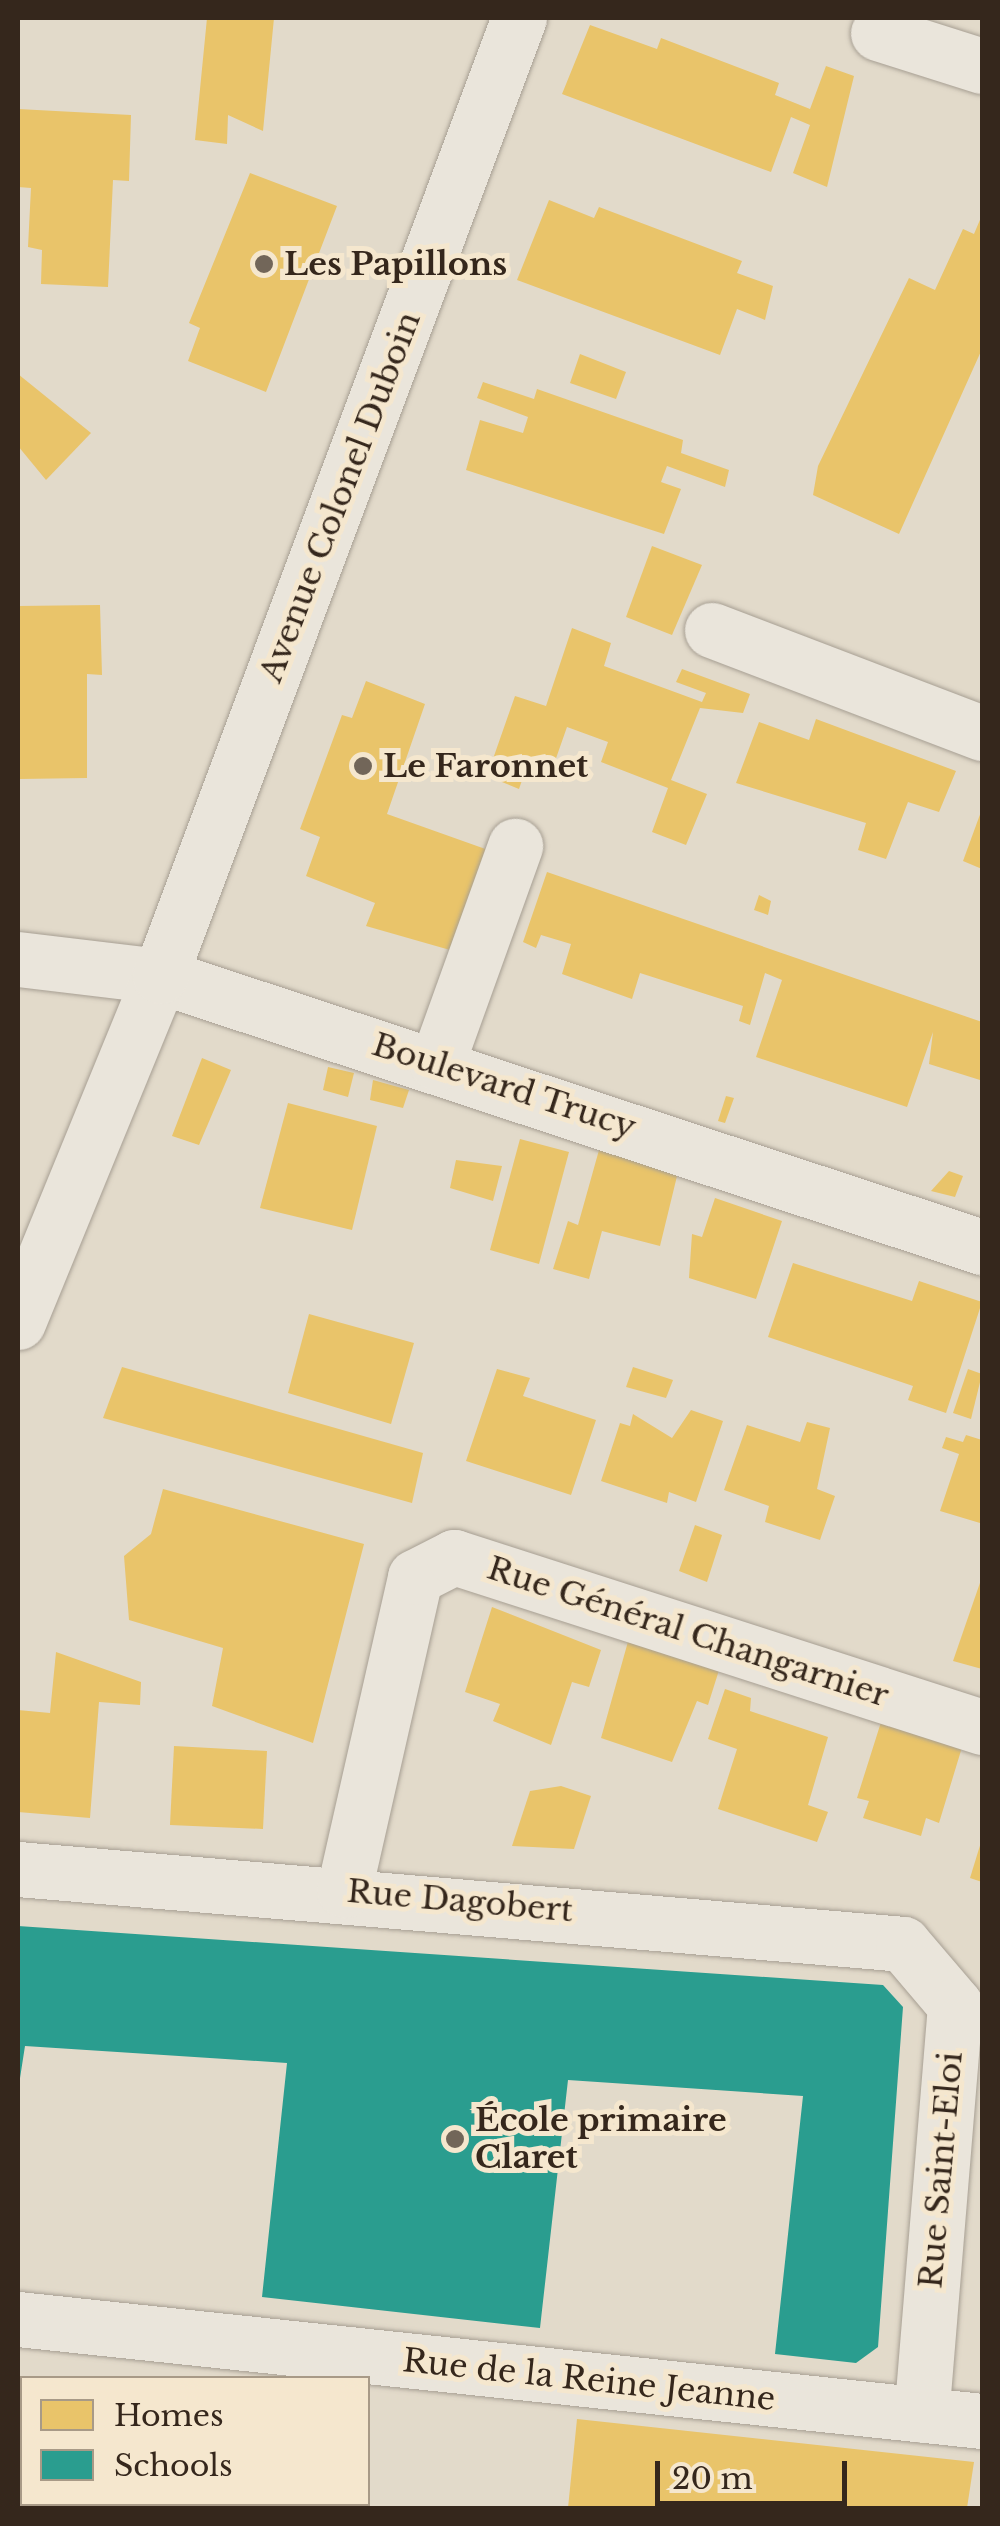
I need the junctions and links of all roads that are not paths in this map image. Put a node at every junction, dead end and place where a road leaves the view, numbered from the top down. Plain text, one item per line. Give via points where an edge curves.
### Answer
1 (519, 18) edge
2 (878, 33) dead end
3 (982, 66) edge
4 (712, 630) dead end
5 (982, 733) edge
6 (516, 846) dead end
7 (18, 960) edge
8 (160, 976) junction
9 (438, 1063) junction
10 (982, 1247) edge
11 (18, 1322) edge
12 (982, 1727) edge
13 (18, 1869) edge
14 (344, 1890) junction
15 (902, 1944) joint
16 (18, 2318) edge
17 (920, 2415) junction
18 (982, 2422) edge

1 - 8 street, Avenue Colonel Duboin
2 - 3 street
4 - 5 street
6 - 9 street
7 - 8 street, Boulevard Trucy
8 - 9 street, Boulevard Trucy
8 - 11 street, Avenue Colonel Duboin
9 - 10 street, Boulevard Trucy
12 - 14 street, Rue Général Changarnier via 454,1557 415,1578
13 - 14 street, Rue Dagobert
14 - 15 street, Rue Dagobert
15 - 17 street, Rue Saint-Eloi via 955,2005
16 - 17 street, Rue de la Reine Jeanne
17 - 18 street, Rue de la Reine Jeanne

